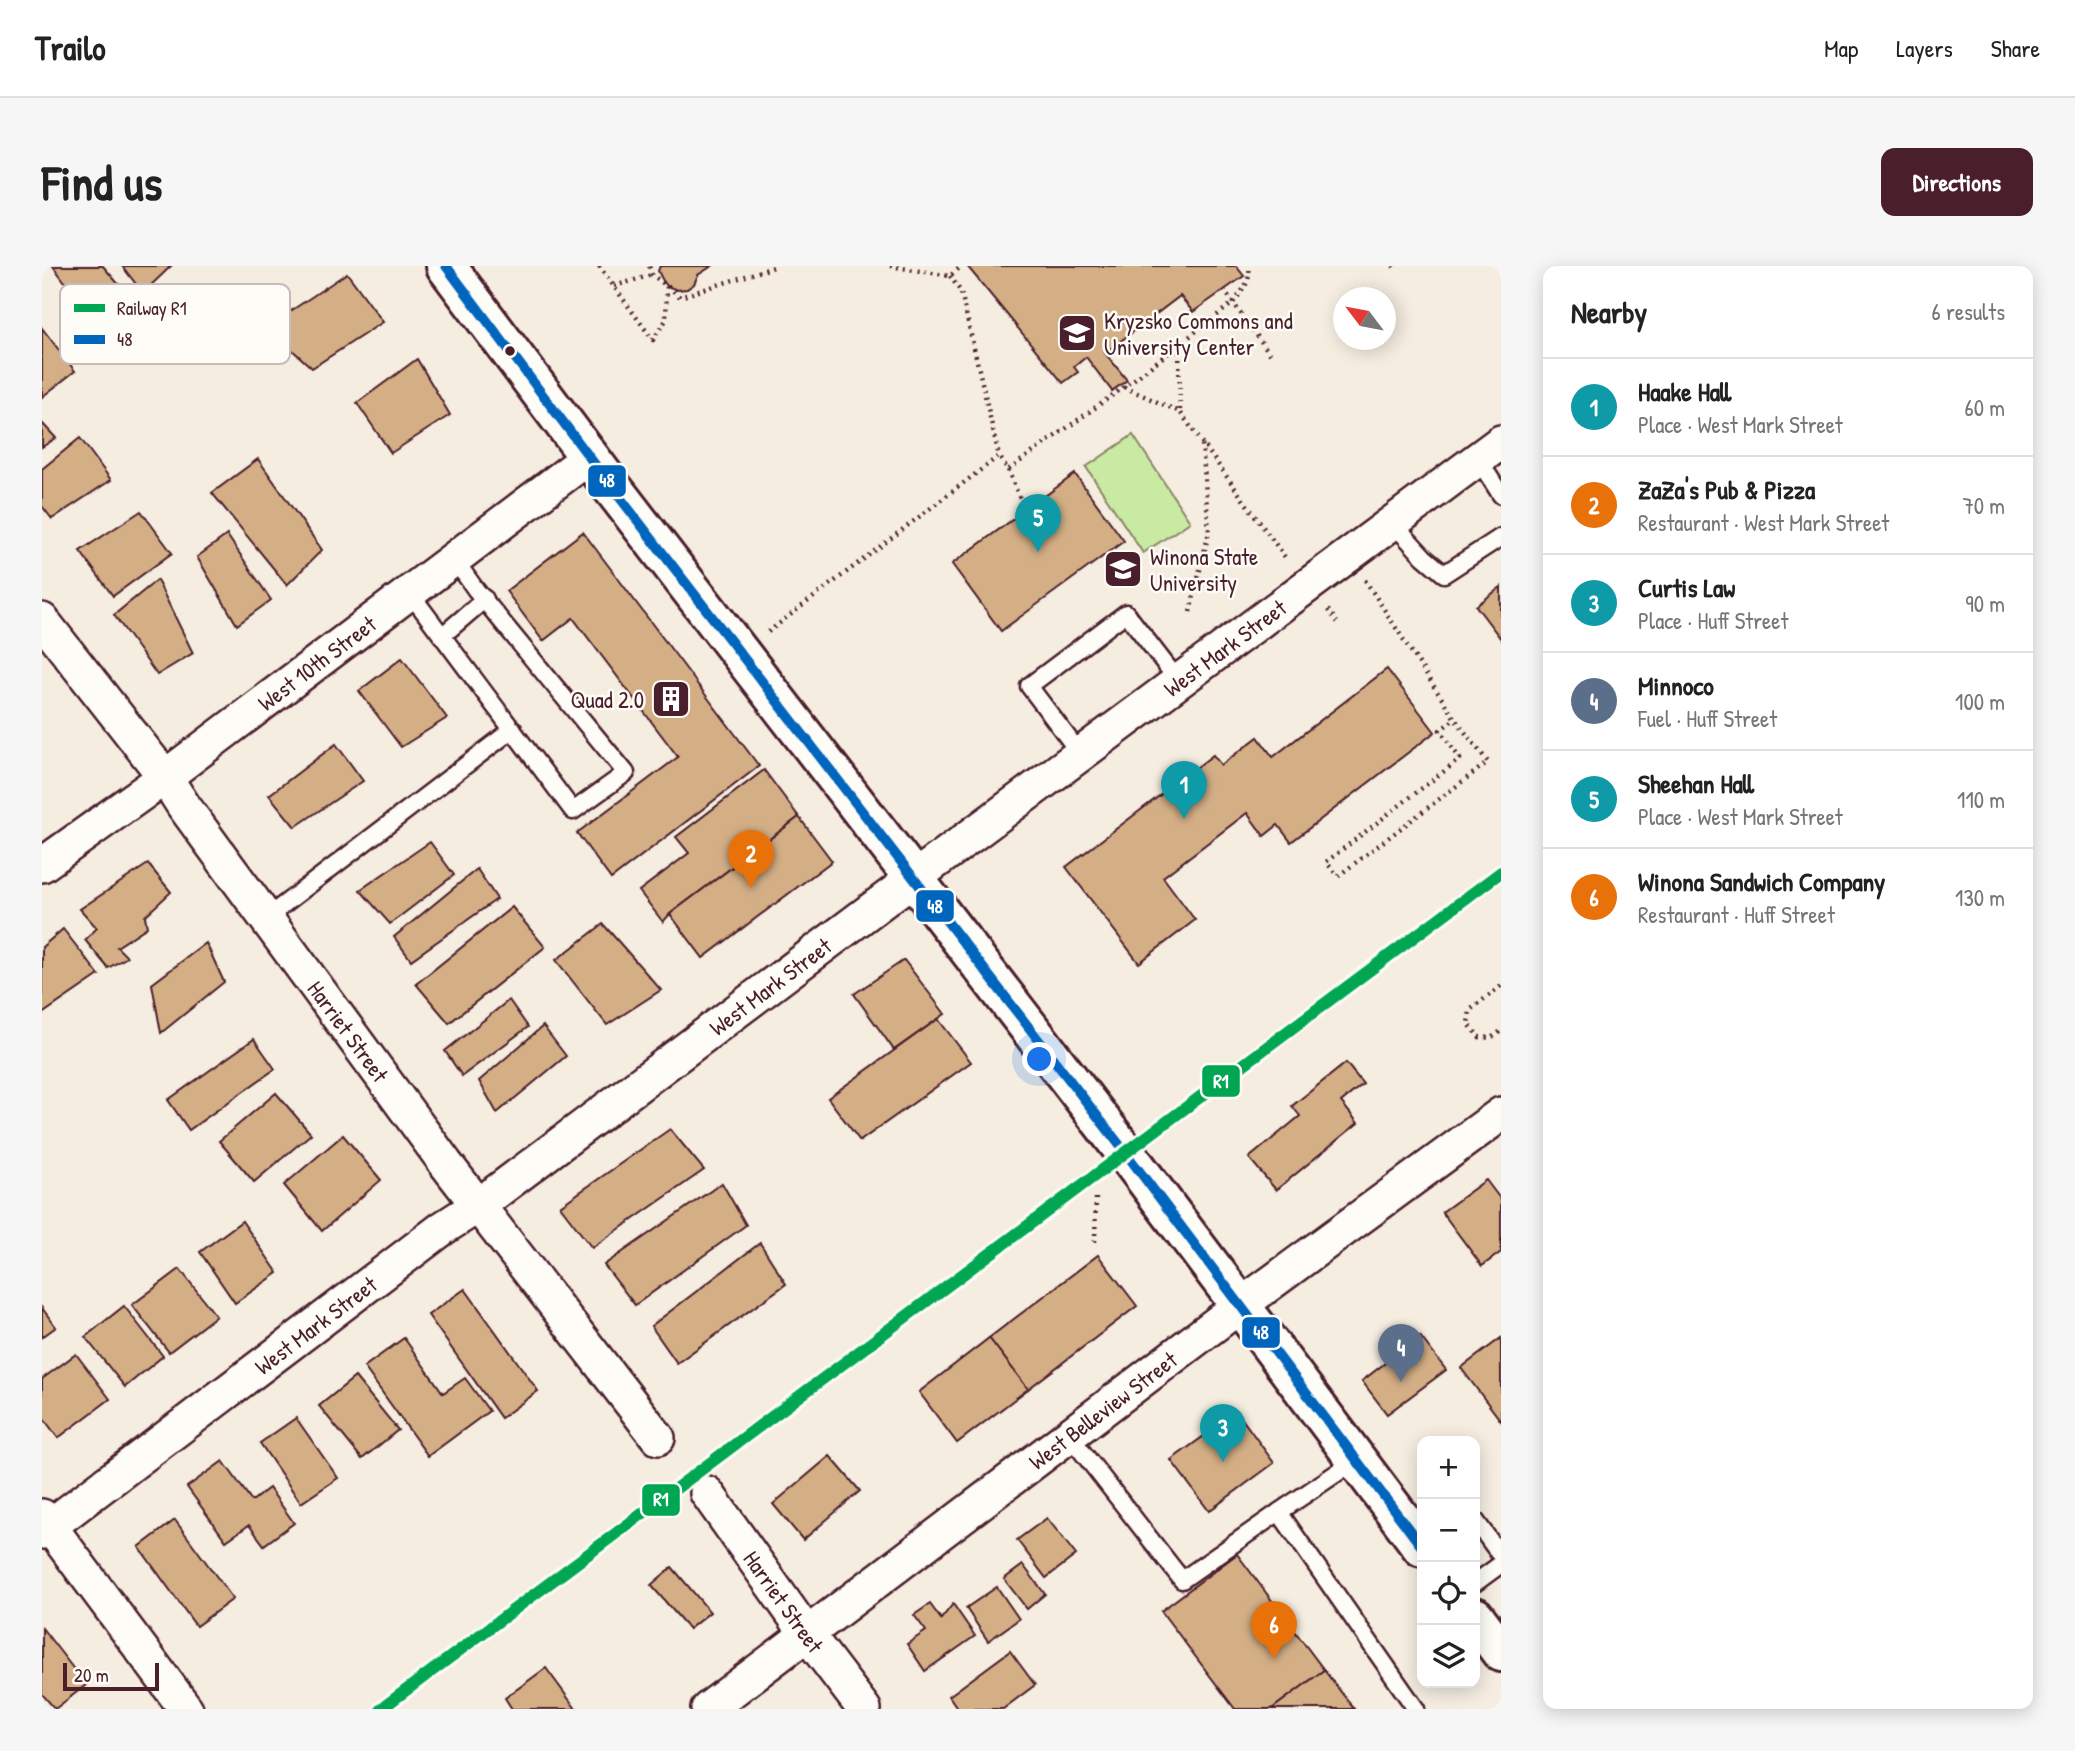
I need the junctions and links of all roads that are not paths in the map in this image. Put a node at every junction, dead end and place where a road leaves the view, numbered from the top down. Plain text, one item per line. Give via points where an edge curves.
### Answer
1 (446, 266) edge
2 (1490, 451) edge
3 (589, 457) junction
4 (1501, 495) edge
5 (1393, 523) junction
6 (1501, 537) edge
7 (454, 559) junction
8 (410, 593) junction
9 (485, 599) junction
10 (42, 620) edge
11 (443, 635) junction
12 (1179, 682) junction
13 (513, 729) junction
14 (1081, 755) junction
15 (165, 777) junction
16 (42, 865) edge
17 (913, 879) junction
18 (266, 918) junction
19 (1501, 1114) edge
20 (479, 1205) junction
21 (1241, 1305) junction
22 (1069, 1435) junction
23 (658, 1438) dead end
24 (1356, 1460) junction
25 (707, 1493) dead end
26 (1279, 1512) junction
27 (45, 1525) edge
28 (1480, 1527) edge
29 (1417, 1539) edge
30 (1501, 1556) edge
31 (1501, 1564) edge
32 (1480, 1579) edge
33 (1480, 1624) edge
34 (807, 1634) junction
35 (1501, 1652) edge
36 (186, 1709) edge
37 (708, 1709) edge
38 (864, 1709) edge
39 (1416, 1709) edge

1 - 3 main road
2 - 4 lane
2 - 5 street, West Mark Street
3 - 7 street, West 10th Street
3 - 17 main road
5 - 6 lane via 1444,574
5 - 12 street, West Mark Street
7 - 8 street, West 10th Street
7 - 9 lane
8 - 11 lane
8 - 15 street, West 10th Street
9 - 11 lane
9 - 13 lane via 626,773 573,811
10 - 15 street, Harriet Street
11 - 13 lane
12 - 14 street, West Mark Street
12 - 14 lane via 1126,612 1029,685
13 - 18 lane
14 - 17 street, West Mark Street
15 - 16 street, West 10th Street
15 - 18 street, Harriet Street
17 - 20 street, West Mark Street
17 - 21 main road
18 - 20 street, Harriet Street
19 - 21 street, West Belleview Street
20 - 23 street, Harriet Street
20 - 27 street, West Mark Street
21 - 22 street, West Belleview Street
21 - 24 main road
22 - 26 lane via 1182,1580
22 - 34 street, West Belleview Street
24 - 26 lane
24 - 29 main road
25 - 34 street, Harriet Street
26 - 39 lane
27 - 36 street
28 - 30 lane
31 - 32 lane
33 - 35 main road
34 - 37 street, West Belleview Street
34 - 38 street, Harriet Street

